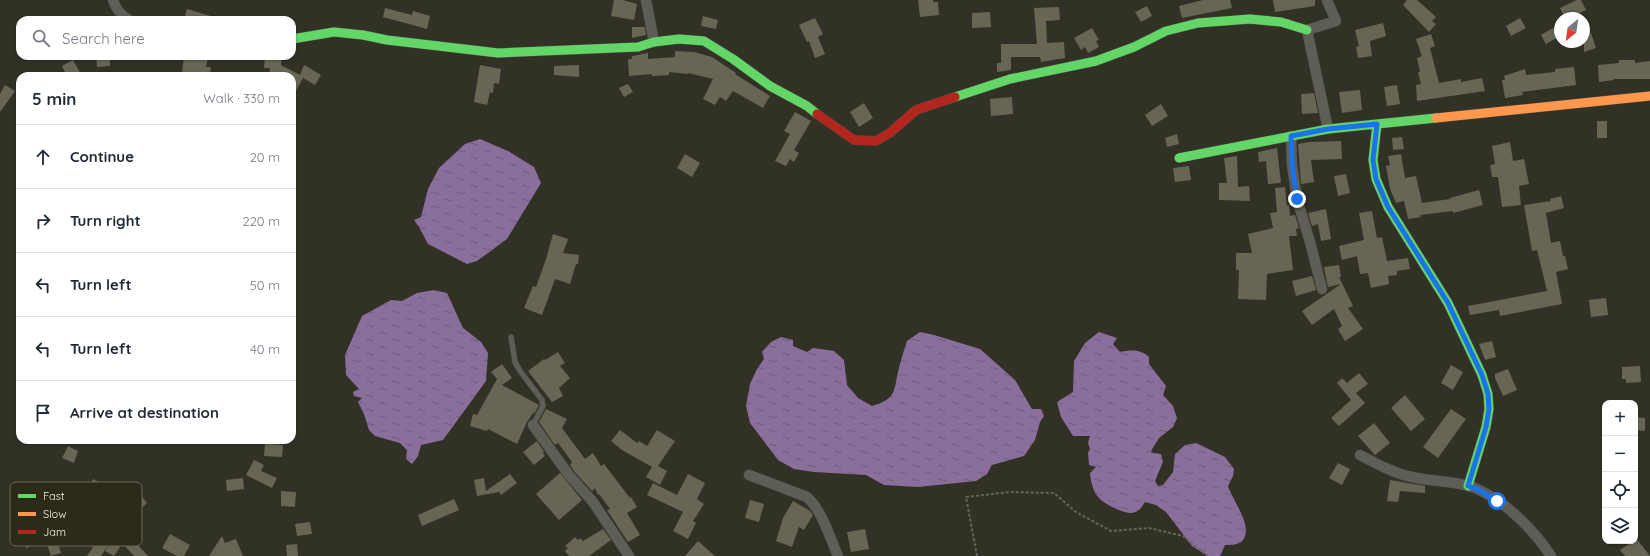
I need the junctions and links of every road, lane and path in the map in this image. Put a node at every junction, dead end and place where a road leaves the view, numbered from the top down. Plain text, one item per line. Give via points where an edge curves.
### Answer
1 (113, 0) edge
2 (646, 0) edge
3 (1327, 0) edge
4 (123, 16) edge
5 (1307, 30) junction
6 (296, 38) edge
7 (654, 42) junction
8 (1650, 96) edge
9 (1377, 124) junction
10 (1328, 129) junction
11 (1291, 136) junction
12 (1179, 158) dead end
13 (1322, 289) dead end
14 (511, 337) dead end
15 (533, 425) joint
16 (1360, 455) dead end
17 (749, 475) dead end
18 (1468, 486) junction
19 (629, 556) edge
20 (838, 556) edge
21 (977, 556) edge
22 (1207, 556) edge
23 (1551, 556) edge

1 - 4 street via 115,8
2 - 7 street
3 - 5 street via 1336,21
5 - 7 street via 1281,22 1250,19 1198,23 1166,31 1134,47 1096,61 1010,79 916,110 891,132 876,141 854,140 807,106 770,86 704,41 679,39
5 - 10 street
6 - 7 street via 334,32 498,53 638,46
8 - 9 street
9 - 10 street
9 - 18 street via 1373,160 1376,179 1388,207 1448,303 1482,375 1488,394 1486,427
10 - 11 street
11 - 12 street
11 - 13 street via 1297,199
14 - 15 lane via 515,362 542,400 543,406
15 - 19 street via 569,476 593,502
16 - 18 street via 1414,478
17 - 20 street via 807,497 820,513
18 - 23 street via 1497,501 1527,525
21 - 22 path via 966,497 1010,492 1054,493 1076,512 1111,532 1149,528 1183,536

